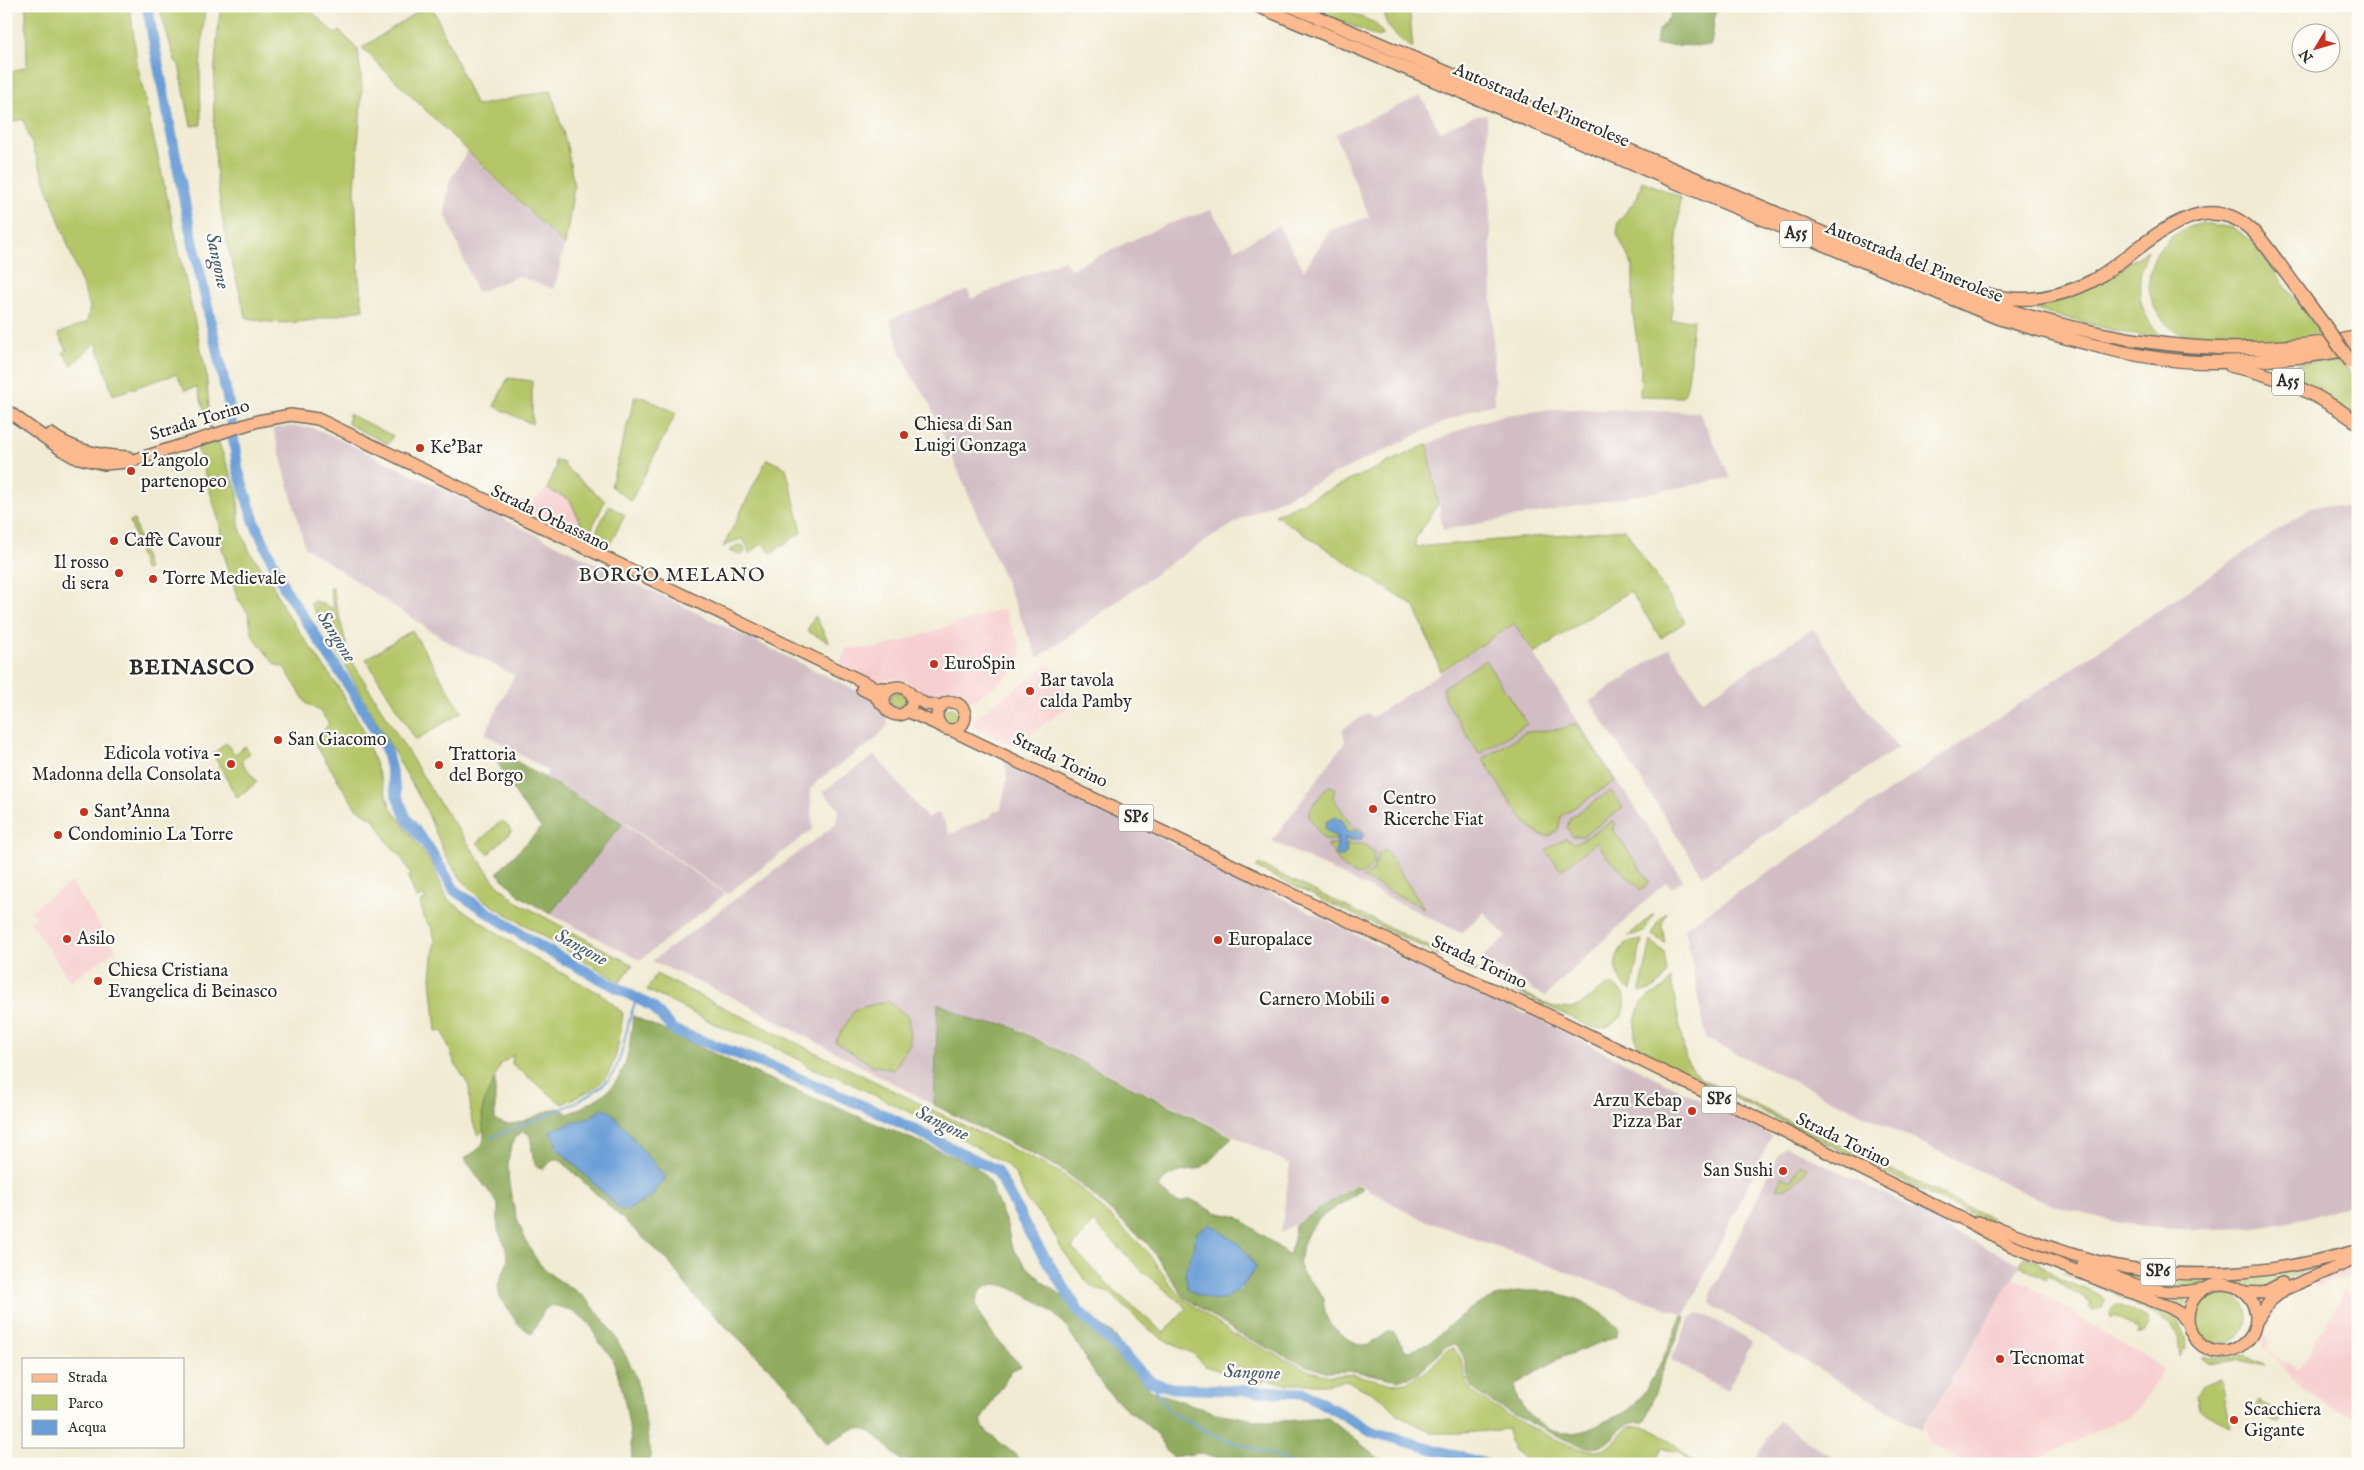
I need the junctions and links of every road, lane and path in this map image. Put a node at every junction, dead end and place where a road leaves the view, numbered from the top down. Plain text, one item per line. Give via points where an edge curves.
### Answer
1 (1258, 6) edge
2 (1291, 6) edge
3 (1933, 280) junction
4 (2358, 337) edge
5 (2358, 348) edge
6 (2209, 362) junction
7 (2354, 366) edge
8 (6, 401) edge
9 (6, 410) edge
10 (265, 420) junction
11 (2358, 423) edge
12 (145, 456) junction
13 (890, 688) junction
14 (910, 694) junction
15 (942, 706) junction
16 (885, 707) junction
17 (907, 712) junction
18 (964, 722) junction
19 (946, 728) junction
20 (976, 740) junction
21 (1965, 1220) junction
22 (2357, 1253) edge
23 (2203, 1289) junction
24 (2244, 1292) junction
25 (2256, 1322) junction
26 (2188, 1323) junction

1 - 6 highway, Autostrada del Pinerolese / A55 via 1998,318 2115,350
2 - 3 highway, Autostrada del Pinerolese / A55
3 - 4 highway, Autostrada del Pinerolese / A55 via 2037,319 2161,345 2219,350 2282,348
3 - 7 highway, bridge via 2012,300 2062,294 2094,280 2171,225 2198,214 2218,214 2238,220 2255,232
5 - 6 highway, Autostrada del Pinerolese / A55 via 2283,359
6 - 11 highway, A55 via 2260,372 2297,386
8 - 12 main road, Strada Torino via 78,449 116,456
9 - 12 main road, Strada Torino via 74,457 104,464 128,462
10 - 12 main road, Strada Torino
10 - 13 main road, Strada Orbassano via 300,415 326,422 876,688
10 - 16 main road, Strada Orbassano via 314,425 338,434 874,695
13 - 14 main road via 904,687
13 - 16 main road via 884,696
14 - 15 main road via 925,704
14 - 17 main road via 912,703
15 - 18 main road via 952,702 958,705 965,714
15 - 19 main road via 937,716
16 - 17 main road via 896,715
17 - 19 main road
18 - 19 main road via 958,728
18 - 20 main road via 968,733
19 - 20 main road, Strada Torino / SP6
20 - 21 main road, Strada Torino / SP6
21 - 22 main road, SP6 via 1985,1223 2094,1261 2150,1271 2186,1274 2263,1271
21 - 23 main road, Strada Torino / SP6 via 2154,1291 2172,1293
21 - 26 main road, Strada Torino / SP6 via 2029,1253 2177,1311
22 - 24 main road, SP6 via 2264,1293
22 - 25 main road, SP6 via 2285,1289 2269,1302
23 - 24 main road, SP6 via 2226,1284
23 - 26 main road, SP6 via 2190,1305
24 - 25 main road via 2252,1303
25 - 26 main road, SP6 via 2244,1344 2223,1352 2203,1346 2192,1335

